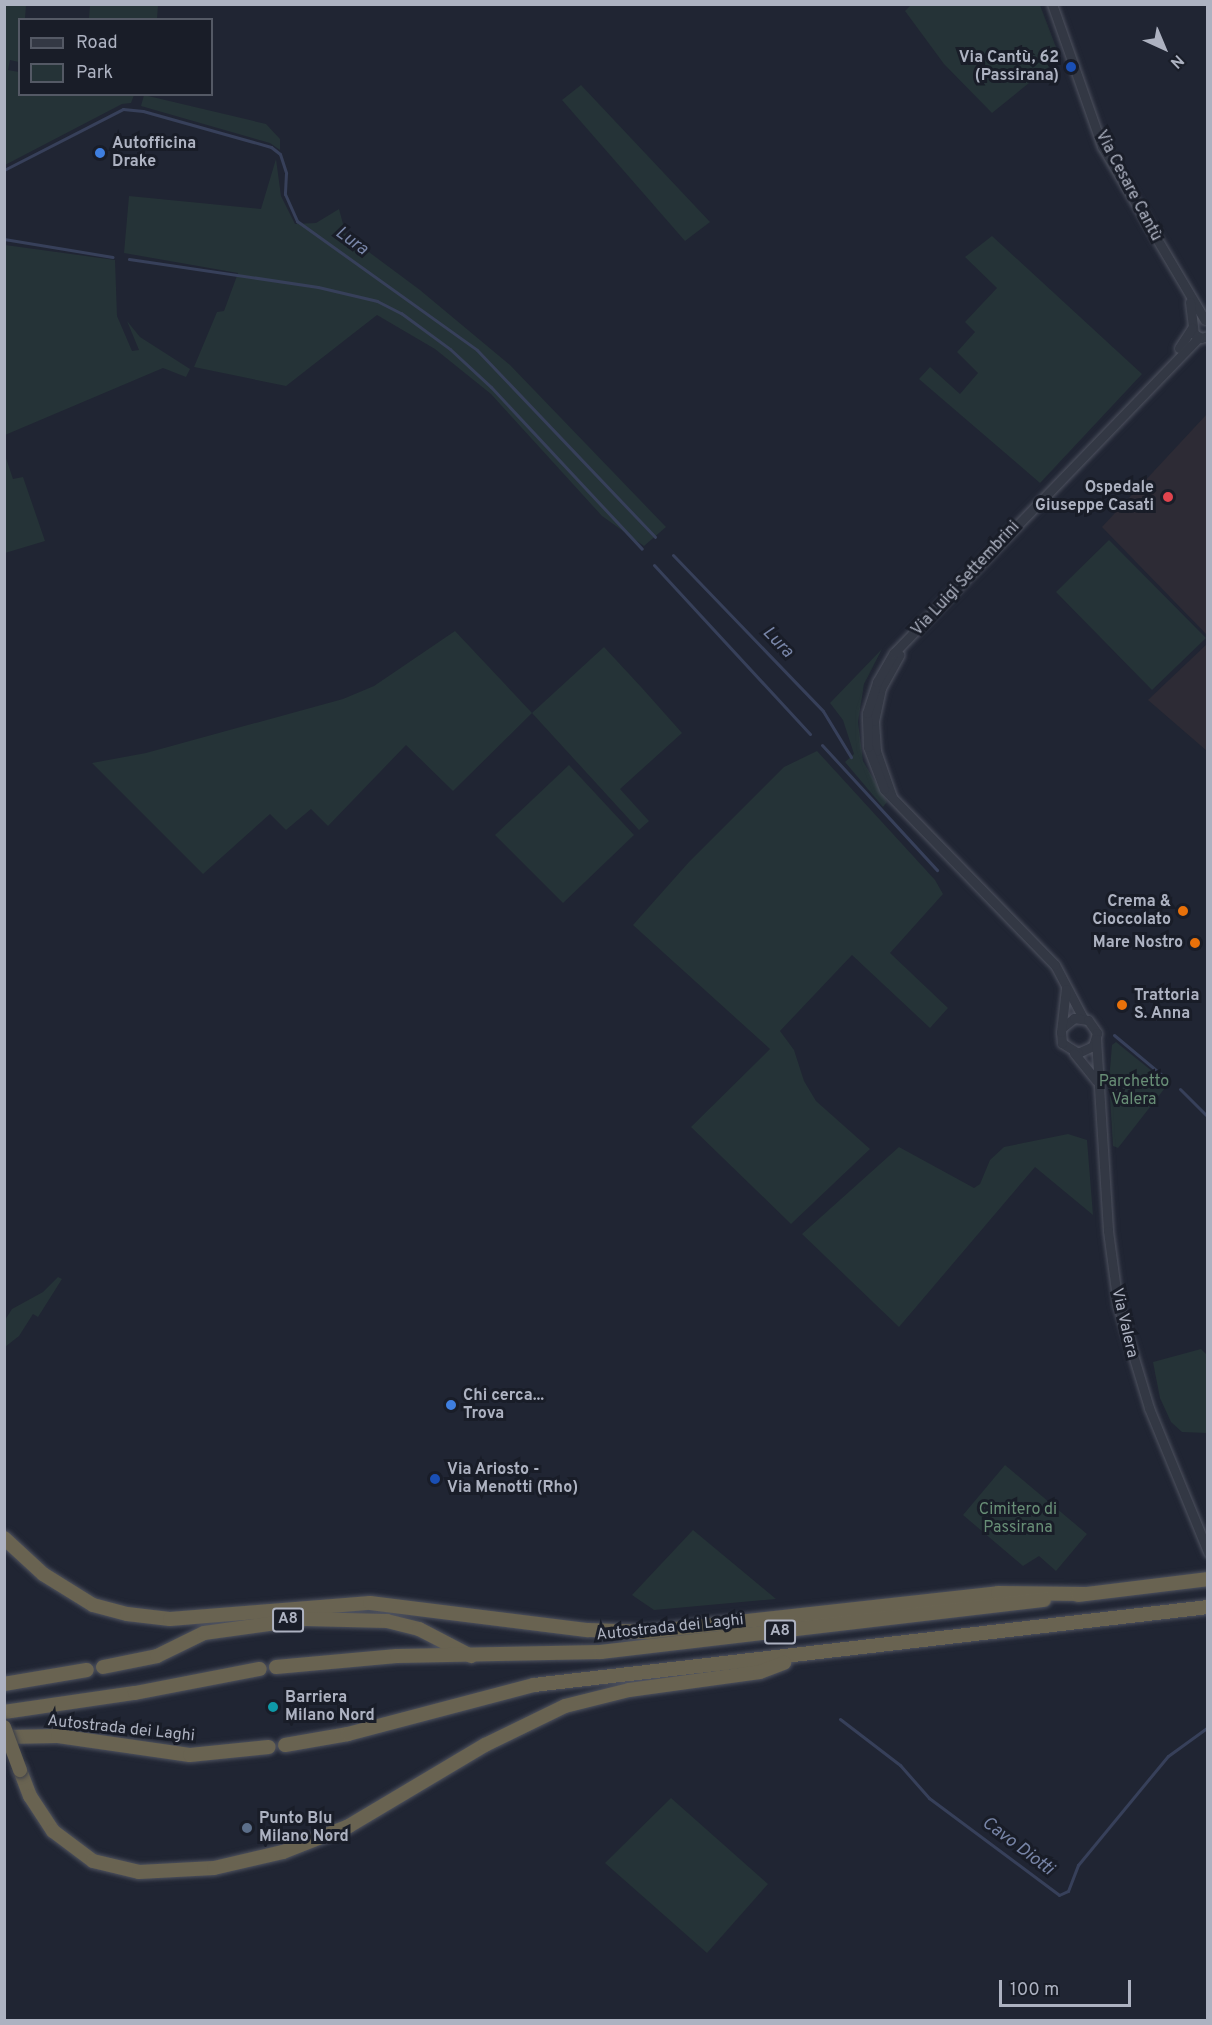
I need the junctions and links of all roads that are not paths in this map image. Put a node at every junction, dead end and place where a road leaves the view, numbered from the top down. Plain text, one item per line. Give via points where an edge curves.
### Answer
1 (1052, 4) edge
2 (1188, 297) junction
3 (1206, 321) edge
4 (1193, 327) junction
5 (1203, 337) edge
6 (1147, 387) junction
7 (1065, 984) junction
8 (1083, 1018) junction
9 (1063, 1027) junction
10 (1096, 1040) junction
11 (1074, 1053) junction
12 (1096, 1080) junction
13 (4, 1538) edge
14 (1207, 1551) edge
15 (1208, 1579) edge
16 (1085, 1594) junction
17 (1208, 1607) edge
18 (802, 1656) junction
19 (473, 1657) junction
20 (103, 1667) dead end
21 (276, 1667) dead end
22 (260, 1669) dead end
23 (87, 1670) dead end
24 (4, 1684) edge
25 (4, 1712) edge
26 (4, 1727) edge
27 (4, 1737) edge
28 (285, 1745) dead end
29 (269, 1747) dead end

1 - 2 street, Via Cesare Cantù via 1102,146
2 - 3 street, Via Cesare Cantù
2 - 4 street, Via Cesare Cantù
3 - 4 street
4 - 5 street
4 - 6 street, Via Luigi Settembrini
5 - 6 street, Via Luigi Settembrini
6 - 7 street, Via Luigi Settembrini via 908,640 884,681 875,713 874,744 892,797 1055,965
7 - 8 street, Via Luigi Settembrini
7 - 9 street
8 - 9 street via 1074,1018
8 - 10 street via 1095,1027
9 - 11 street via 1062,1043
10 - 11 street via 1088,1051
10 - 12 street, Via Valera
11 - 12 street
12 - 14 street, Via Valera via 1118,1305 1143,1391
13 - 16 highway via 44,1574 93,1605 170,1619 370,1603 588,1630 647,1632 998,1593
15 - 16 highway, Autostrada dei Laghi / A8
16 - 19 highway, Autostrada dei Laghi / A8 via 644,1648
17 - 18 highway, A8
18 - 26 highway, bridge via 760,1672 629,1690 554,1710 485,1745 349,1826 284,1852 214,1868 139,1872 93,1861 53,1830 30,1796
18 - 28 highway, A8 via 534,1685 348,1734
19 - 20 highway, A8 via 419,1629 387,1621 305,1619 204,1633 157,1656
19 - 21 highway, Autostrada dei Laghi / A8 via 387,1657
22 - 25 highway, Autostrada dei Laghi via 135,1694
23 - 24 highway
27 - 29 highway, Autostrada dei Laghi via 58,1736 190,1755

